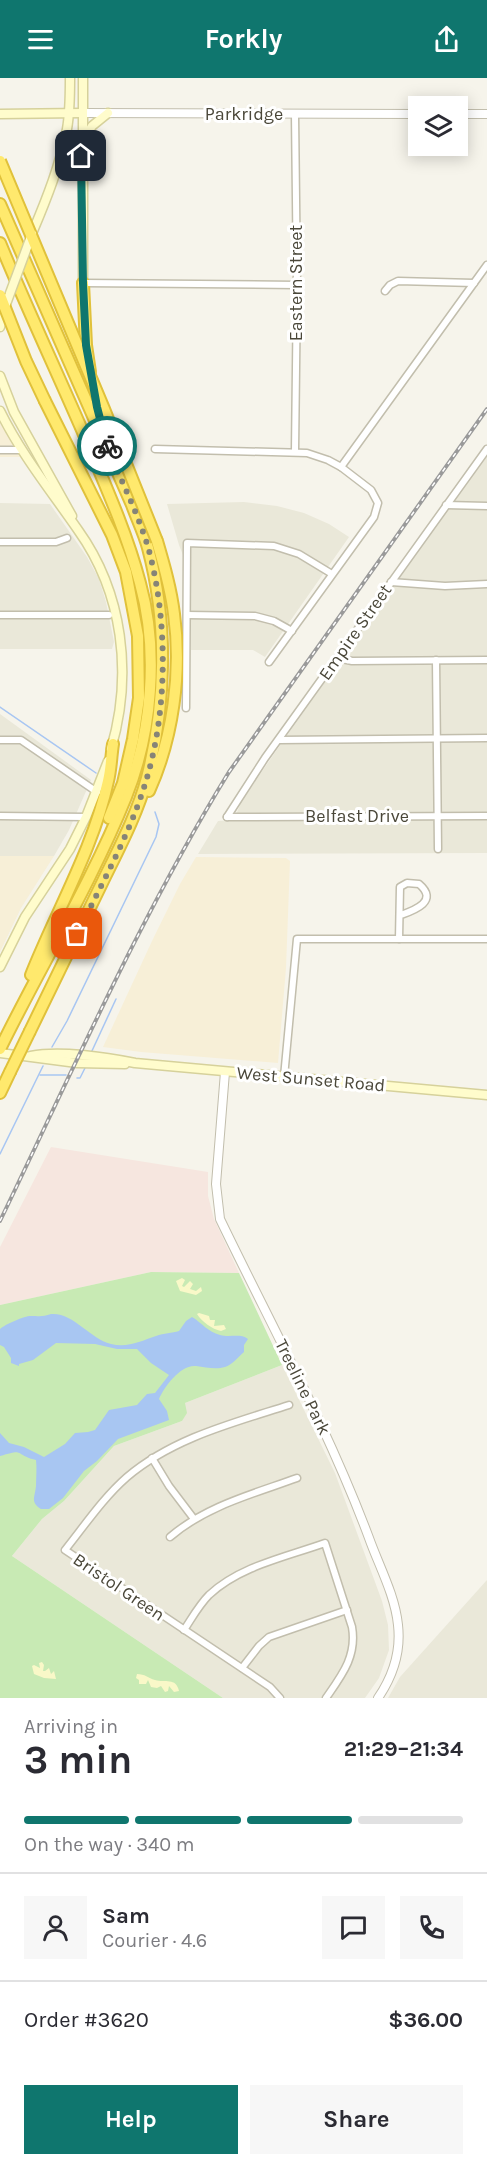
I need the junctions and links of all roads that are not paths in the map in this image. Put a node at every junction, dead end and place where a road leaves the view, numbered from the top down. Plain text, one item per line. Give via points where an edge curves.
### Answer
1 (70, 78) edge
2 (83, 78) edge
3 (69, 113) junction
4 (82, 113) junction
5 (0, 114) edge
6 (108, 114) junction
7 (295, 114) junction
8 (408, 114) edge
9 (468, 114) edge
10 (487, 114) edge
11 (82, 144) junction
12 (0, 161) edge
13 (0, 204) edge
14 (0, 243) edge
15 (487, 266) edge
16 (83, 283) junction
17 (474, 283) junction
18 (297, 285) junction
19 (385, 291) dead end
20 (3, 299) edge
21 (0, 327) edge
22 (0, 376) edge
23 (0, 411) edge
24 (155, 449) dead end
25 (487, 449) edge
26 (0, 450) edge
27 (22, 450) junction
28 (108, 451) junction
29 (295, 451) junction
30 (341, 467) junction
31 (446, 505) junction
32 (487, 506) edge
33 (78, 530) junction
34 (67, 538) dead end
35 (0, 542) edge
36 (332, 574) junction
37 (391, 582) junction
38 (487, 584) edge
39 (0, 615) edge
40 (109, 615) dead end
41 (187, 615) junction
42 (292, 631) junction
43 (337, 658) junction
44 (436, 660) junction
45 (487, 660) edge
46 (269, 662) dead end
47 (186, 708) dead end
48 (487, 738) edge
49 (437, 739) junction
50 (0, 740) edge
51 (279, 740) junction
52 (112, 744) junction
53 (97, 792) junction
54 (0, 816) edge
55 (438, 816) junction
56 (487, 816) edge
57 (86, 817) junction
58 (227, 817) joint
59 (125, 834) junction
60 (438, 849) dead end
61 (82, 890) junction
62 (401, 915) junction
63 (399, 939) junction
64 (487, 939) edge
65 (0, 967) edge
66 (9, 1030) junction
67 (0, 1051) edge
68 (225, 1072) junction
69 (284, 1077) junction
70 (0, 1093) edge
71 (487, 1095) edge
72 (289, 1405) dead end
73 (152, 1458) junction
74 (297, 1478) dead end
75 (194, 1519) junction
76 (170, 1537) dead end
77 (347, 1610) junction
78 (184, 1629) junction
79 (242, 1668) junction
80 (280, 1698) edge
81 (326, 1698) edge
82 (378, 1698) edge

1 - 3 main road
2 - 4 main road
3 - 4 main road, Parkridge
3 - 5 main road, Parkridge
3 - 20 main road, bridge via 50,190
4 - 6 street, Parkridge
4 - 11 main road
6 - 7 street, Parkridge
6 - 11 main road via 92,126
7 - 8 street, Parkridge
7 - 18 street, Eastern Street
9 - 10 street
11 - 16 main road
12 - 59 highway, bridge via 157,541 174,614 174,696 165,743 157,774
13 - 28 highway
14 - 61 highway via 110,495 141,585 148,632 149,694 140,751 126,797
15 - 17 street
16 - 18 street
16 - 28 highway via 86,345
17 - 19 street via 398,281
17 - 30 street
18 - 29 street, Eastern Street
20 - 21 main road
20 - 61 highway, bridge via 26,362 112,535 126,572 138,636 139,699 130,759
22 - 33 main road via 14,412
23 - 27 main road
24 - 29 street
25 - 31 street, Empire Street
26 - 27 street
27 - 33 main road
28 - 59 highway via 148,547 163,664 146,780
29 - 30 street
30 - 36 street via 371,490 378,503 374,517
31 - 32 street
31 - 37 street, Empire Street
33 - 52 main road via 101,568 117,615 122,679
34 - 35 street via 56,542
36 - 41 street via 299,554 274,546 187,543
36 - 42 street
37 - 38 street
37 - 43 street, Empire Street
39 - 40 street
41 - 42 street via 255,616
41 - 47 street
42 - 46 street
43 - 44 street
43 - 51 street, Empire Street
44 - 45 street
44 - 49 street
48 - 49 street
49 - 51 street
49 - 55 street
50 - 53 street via 21,740
51 - 58 street, Empire Street
52 - 53 main road
52 - 66 highway via 108,781 91,832
53 - 57 main road
54 - 57 street
55 - 56 street, Belfast Drive
55 - 58 street, Belfast Drive
55 - 60 street
57 - 65 main road via 70,849 25,917
59 - 70 highway, bridge
61 - 66 highway
62 - 62 street via 400,887 406,883 419,884 426,893 423,905
62 - 63 street
63 - 64 street
63 - 69 street via 297,939
66 - 67 highway
67 - 68 main road, West Sunset Road via 31,1056 45,1053 113,1058
68 - 69 main road, West Sunset Road
68 - 82 street, Treeline Park via 216,1184 220,1219 341,1467 394,1604 399,1634 397,1656
69 - 71 main road, West Sunset Road
72 - 73 street, Bristol Green via 207,1431
73 - 75 street
73 - 78 street, Bristol Green via 105,1499 65,1551
74 - 75 street via 220,1505
75 - 76 street
77 - 78 street via 325,1543 233,1577 208,1597
77 - 79 street via 269,1637
77 - 81 street via 354,1634 350,1658
78 - 79 street, Bristol Green
79 - 80 street, Bristol Green

